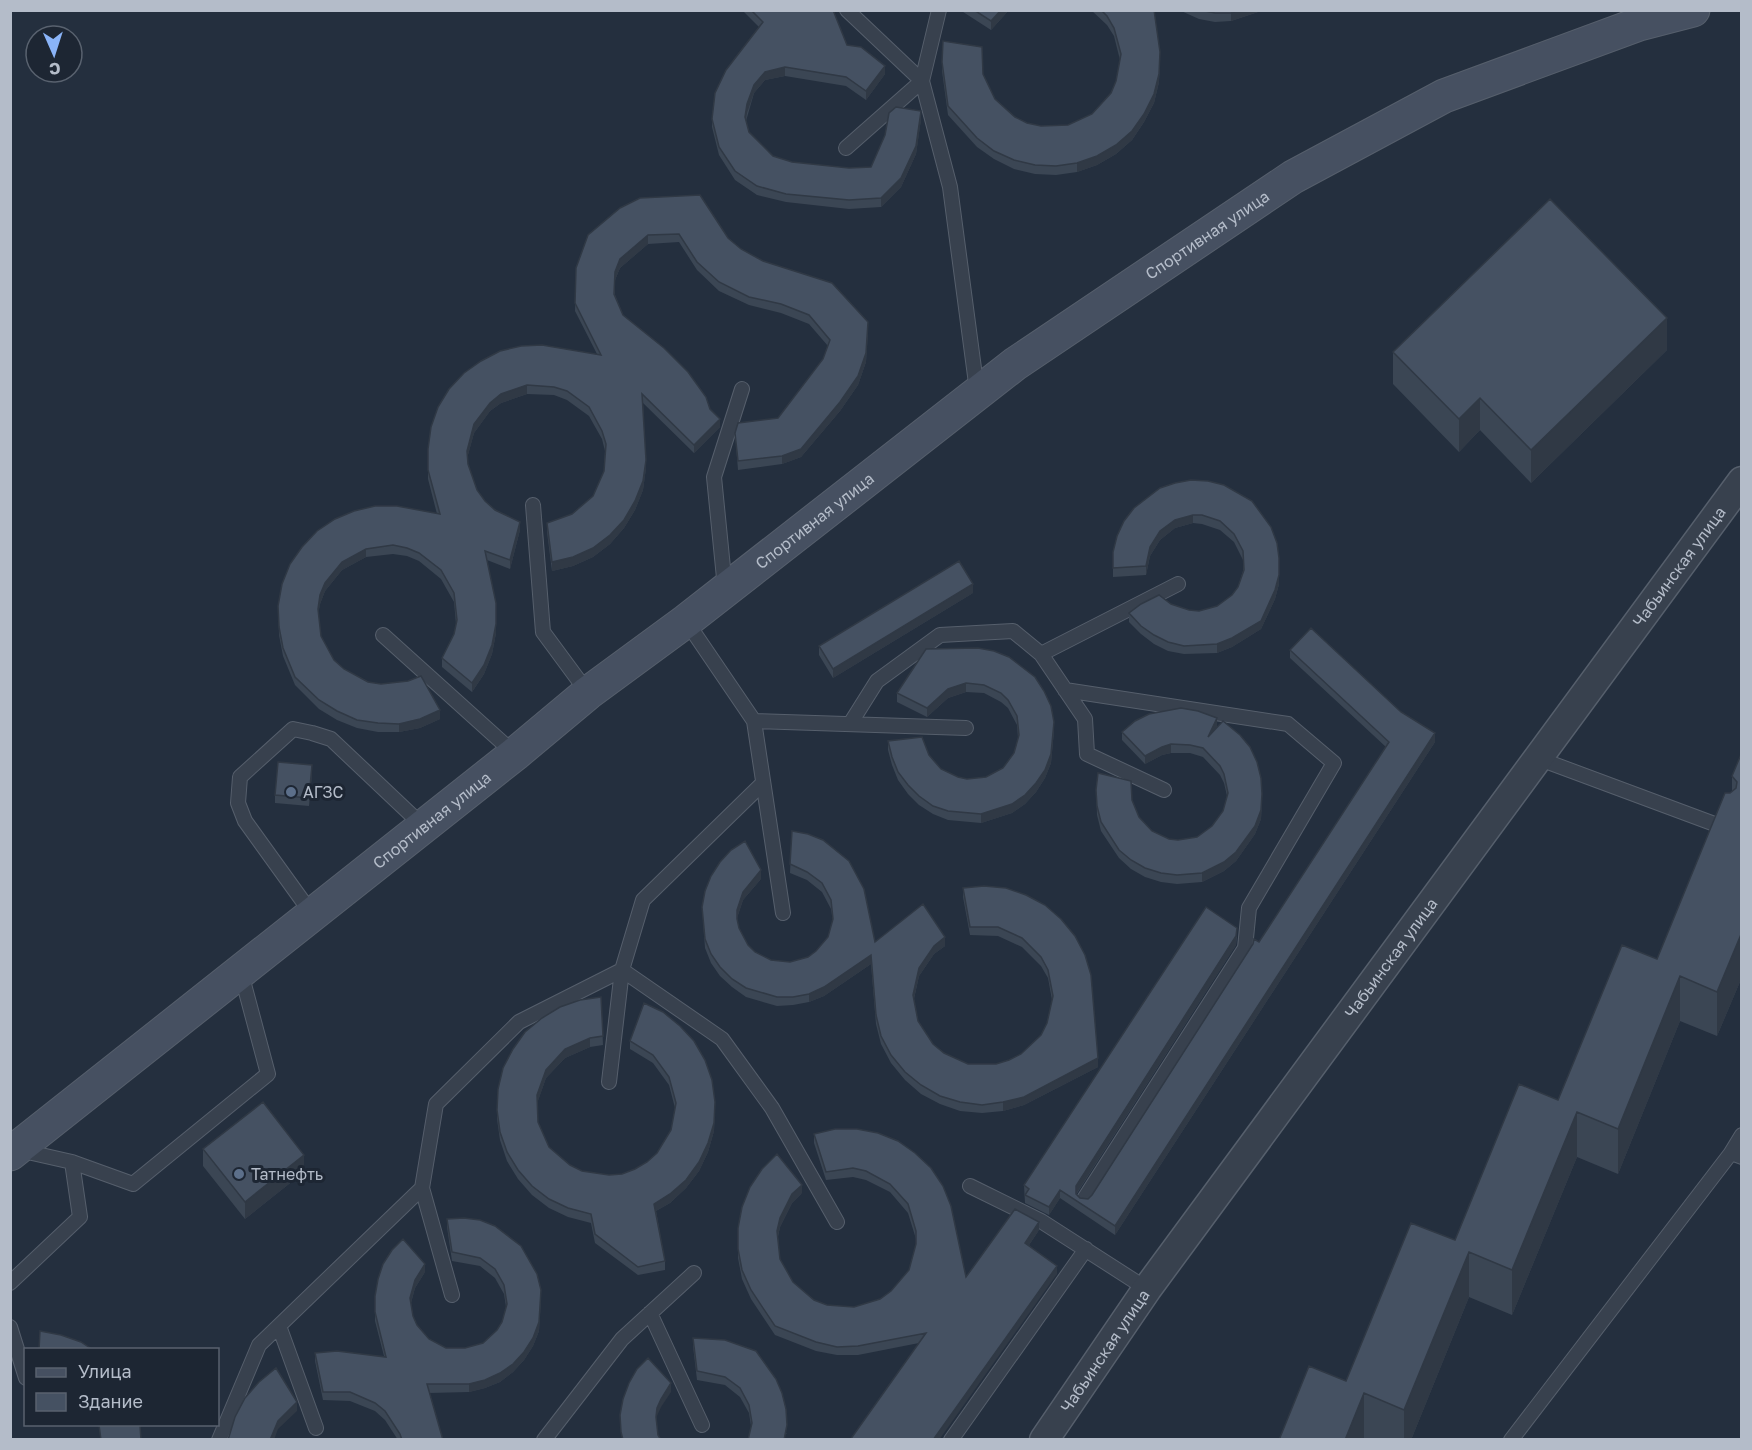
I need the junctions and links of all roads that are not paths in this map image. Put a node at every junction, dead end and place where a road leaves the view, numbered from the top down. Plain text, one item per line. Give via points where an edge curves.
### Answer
1 (847, 10) edge
2 (939, 10) edge
3 (1690, 11) edge
4 (922, 81) junction
5 (846, 148) dead end
6 (742, 388) dead end
7 (977, 393) junction
8 (1742, 481) edge
9 (533, 505) dead end
10 (1178, 584) dead end
11 (725, 590) junction
12 (686, 621) junction
13 (382, 635) dead end
14 (1041, 654) junction
15 (1065, 690) junction
16 (588, 693) junction
17 (754, 721) junction
18 (850, 724) junction
19 (966, 728) dead end
20 (515, 754) junction
21 (1537, 759) junction
22 (763, 783) junction
23 (1164, 790) dead end
24 (423, 826) junction
25 (1728, 829) edge
26 (783, 913) dead end
27 (312, 914) junction
28 (622, 970) junction
29 (240, 971) junction
30 (609, 1082) dead end
31 (1742, 1135) edge
32 (14, 1152) edge
33 (1736, 1155) edge
34 (72, 1161) junction
35 (970, 1186) dead end
36 (422, 1188) junction
37 (1084, 1198) edge
38 (837, 1222) dead end
39 (1086, 1249) junction
40 (694, 1273) dead end
41 (10, 1283) edge
42 (1147, 1289) junction
43 (452, 1295) dead end
44 (650, 1313) junction
45 (279, 1326) junction
46 (10, 1327) edge
47 (24, 1372) edge
48 (702, 1425) dead end
49 (316, 1428) dead end
50 (545, 1439) edge
51 (219, 1440) edge
52 (951, 1440) edge
53 (1044, 1440) edge
54 (1511, 1440) edge

1 - 4 lane
2 - 4 lane
3 - 7 street, Спортивная улица via 1639,24 1424,106 1293,177 1014,364
4 - 5 lane
4 - 7 lane via 950,187
6 - 11 lane via 714,477
7 - 11 street, Спортивная улица
8 - 21 street, Чабьинская улица
9 - 16 lane via 543,632
10 - 14 lane
11 - 12 street, Спортивная улица
12 - 16 street, Спортивная улица
12 - 17 lane
13 - 20 lane
14 - 15 lane
14 - 18 lane via 1012,631 940,635 877,681
15 - 23 lane via 1085,719 1087,754
15 - 37 lane via 1288,724 1334,763 1249,908 1245,948
16 - 20 street, Спортивная улица
17 - 18 lane
17 - 22 lane
18 - 19 lane
20 - 24 street, Спортивная улица
21 - 25 lane
21 - 42 street, Чабьинская улица
22 - 26 lane
22 - 28 lane via 643,900
24 - 27 street, Спортивная улица
24 - 27 lane via 331,739 293,729 240,777 238,803 245,821
27 - 29 street, Спортивная улица
28 - 30 lane
28 - 36 lane via 519,1022 436,1104
28 - 38 lane via 722,1039 772,1108
29 - 32 street, Спортивная улица
29 - 34 lane via 268,1074 133,1184
31 - 33 lane
32 - 34 lane
33 - 54 lane
34 - 41 lane via 80,1217
35 - 39 lane via 1041,1221
36 - 43 lane
36 - 45 lane
39 - 42 lane
39 - 52 lane
40 - 44 lane
42 - 53 street, Чабьинская улица
44 - 48 lane
44 - 50 lane via 622,1339
45 - 49 lane
45 - 51 lane via 259,1346
46 - 47 lane

